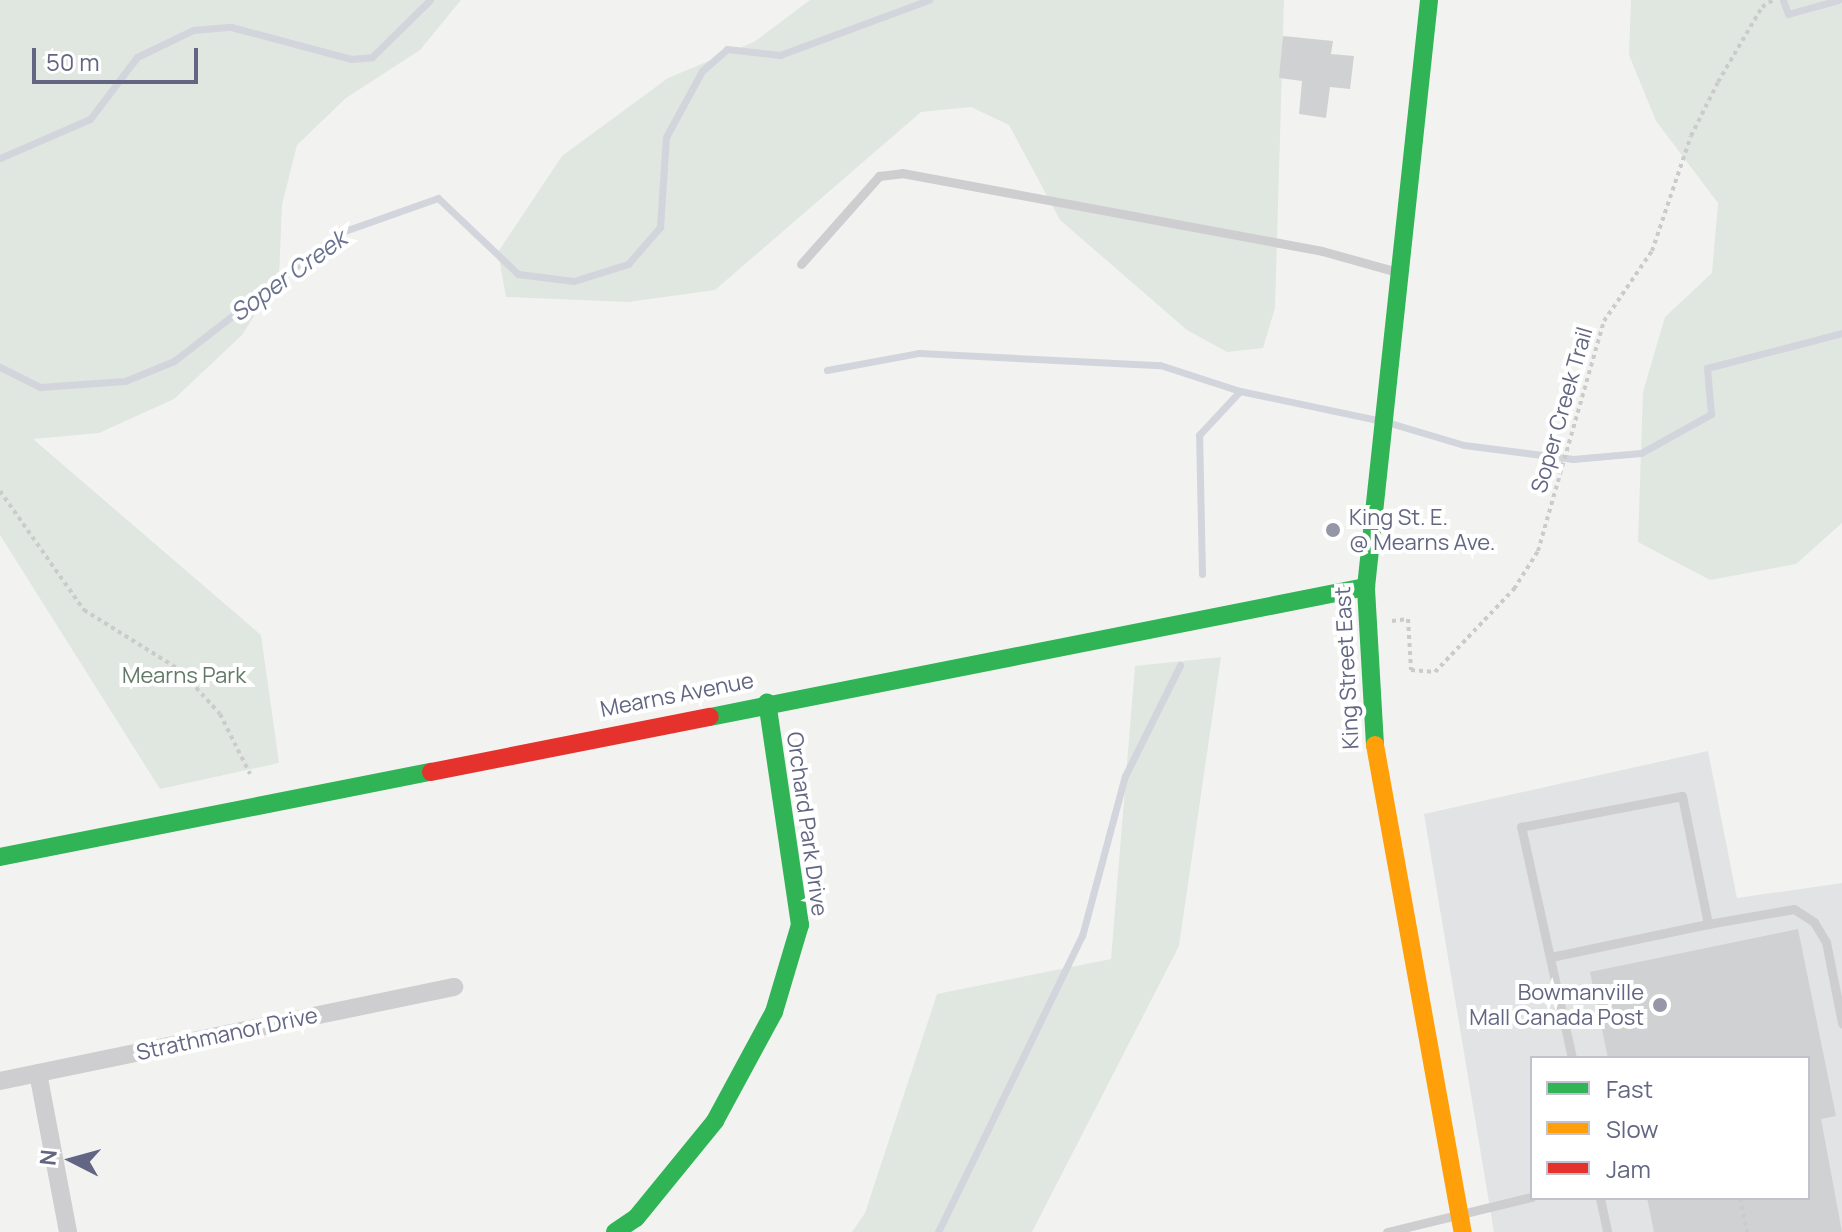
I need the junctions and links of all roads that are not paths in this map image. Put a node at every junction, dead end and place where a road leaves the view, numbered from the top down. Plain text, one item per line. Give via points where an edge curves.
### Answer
1 (1429, 0) edge
2 (801, 264) dead end
3 (1398, 272) junction
4 (1366, 587) junction
5 (767, 702) junction
6 (0, 857) edge
7 (1708, 924) junction
8 (1551, 957) junction
9 (454, 987) dead end
10 (1842, 1023) edge
11 (1572, 1056) edge
12 (38, 1073) junction
13 (0, 1081) edge
14 (1530, 1197) edge
15 (1600, 1200) edge
16 (1459, 1213) junction
17 (68, 1232) edge
18 (615, 1232) edge
19 (1387, 1232) edge
20 (1463, 1232) edge
21 (1607, 1232) edge

1 - 3 street, King Street East
2 - 3 lane via 879,176 902,173 1322,251
3 - 4 street, King Street East
4 - 5 street, Mearns Avenue
4 - 16 street, King Street East via 1374,742
5 - 6 street, Mearns Avenue
5 - 18 street, Orchard Park Drive via 800,925 774,1012 715,1121 636,1218
7 - 8 lane
7 - 8 lane via 1682,796 1521,827
7 - 10 lane via 1794,909 1814,922 1826,942
8 - 11 lane
9 - 12 street, Strathmanor Drive
12 - 13 street, Strathmanor Drive
12 - 17 street
14 - 16 lane
15 - 21 lane
16 - 19 lane
16 - 20 street, King Street East

